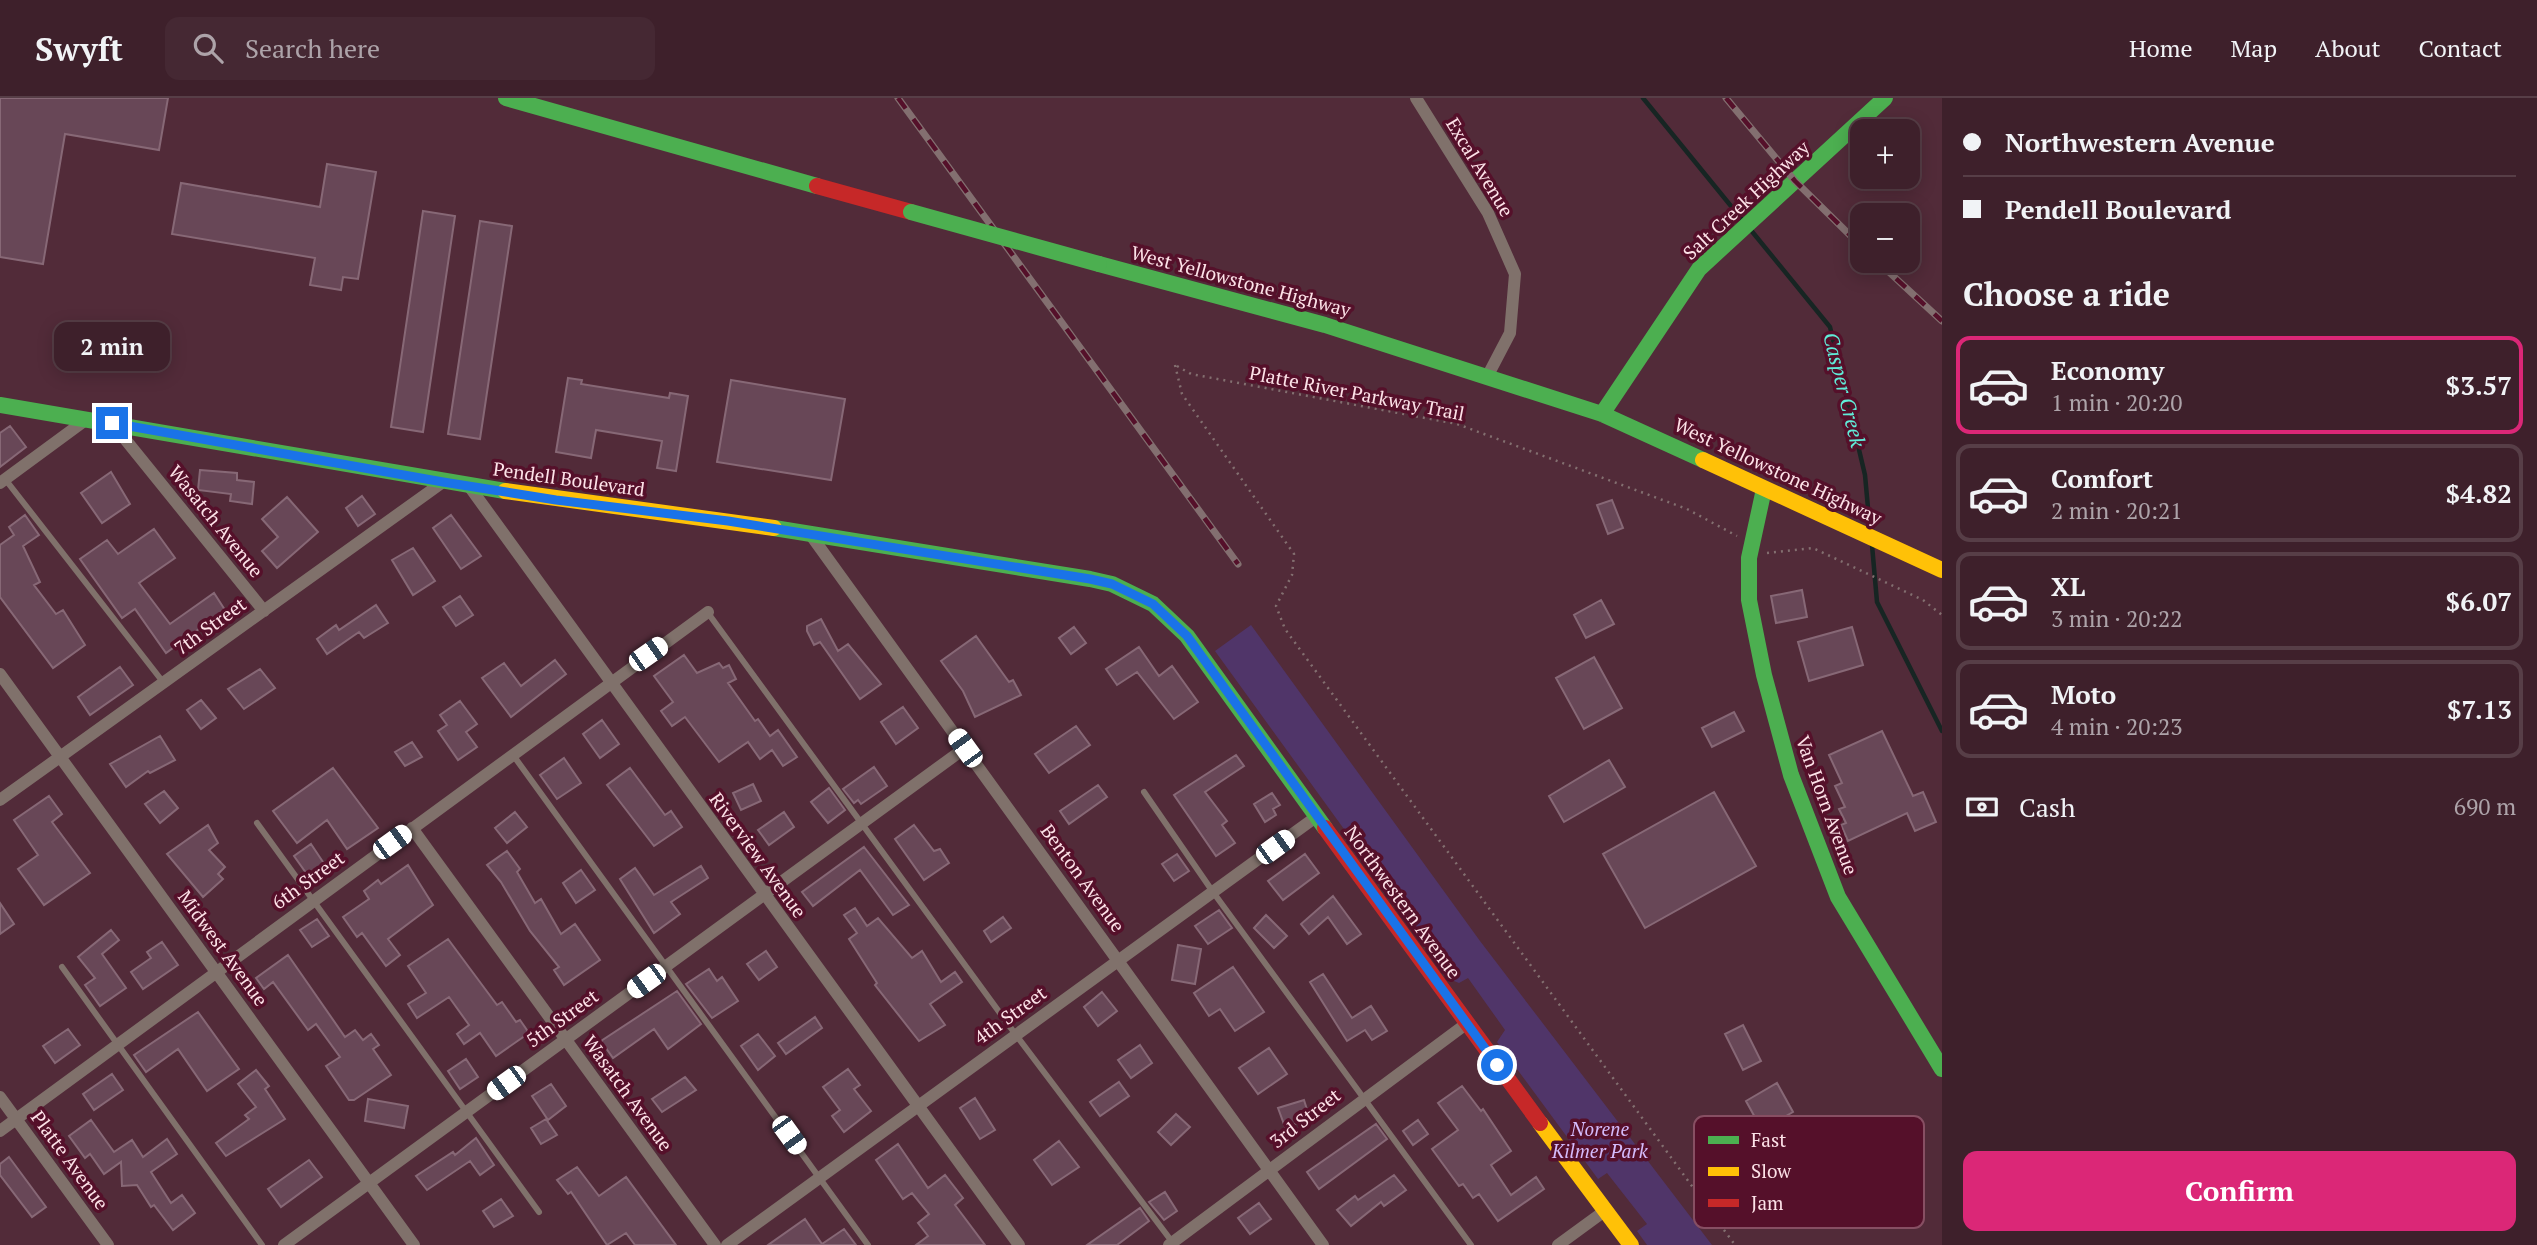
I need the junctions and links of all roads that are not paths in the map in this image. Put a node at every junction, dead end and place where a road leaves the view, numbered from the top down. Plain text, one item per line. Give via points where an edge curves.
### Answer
1 (506, 98) edge
2 (1416, 98) edge
3 (1885, 98) edge
4 (1487, 377) junction
5 (0, 405) edge
6 (1602, 414) junction
7 (87, 418) junction
8 (112, 423) junction
9 (2, 481) edge
10 (443, 482) junction
11 (469, 486) junction
12 (1764, 489) junction
13 (810, 534) junction
14 (1942, 570) edge
15 (1133, 593) joint
16 (264, 611) junction
17 (708, 612) joint
18 (0, 674) edge
19 (609, 682) junction
20 (164, 683) junction
21 (965, 748) junction
22 (512, 754) junction
23 (60, 757) junction
24 (1144, 792) dead end
25 (0, 800) edge
26 (1316, 817) junction
27 (257, 823) dead end
28 (862, 823) junction
29 (412, 828) junction
30 (1213, 892) junction
31 (763, 895) junction
32 (313, 901) junction
33 (1118, 960) junction
34 (666, 966) junction
35 (62, 967) dead end
36 (216, 972) junction
37 (1465, 1024) junction
38 (1016, 1035) junction
39 (566, 1039) junction
40 (117, 1044) junction
41 (1942, 1069) edge
42 (0, 1097) edge
43 (1363, 1097) junction
44 (917, 1107) junction
45 (466, 1112) junction
46 (16, 1119) junction
47 (0, 1131) edge
48 (1269, 1170) junction
49 (820, 1178) junction
50 (369, 1183) junction
51 (1606, 1210) junction
52 (539, 1212) dead end
53 (1172, 1244) edge
54 (108, 1245) edge
55 (262, 1245) edge
56 (284, 1245) edge
57 (414, 1245) edge
58 (715, 1245) edge
59 (727, 1245) edge
60 (868, 1245) edge
61 (1019, 1245) edge
62 (1323, 1245) edge
63 (1471, 1245) edge
64 (1558, 1245) edge
65 (1631, 1245) edge

1 - 4 street, West Yellowstone Highway, bridge via 1325,325
2 - 4 street, Excal Avenue via 1488,213 1515,274 1510,333
3 - 6 street, Salt Creek Highway via 1699,269
4 - 6 street, West Yellowstone Highway
5 - 7 street, Pendell Boulevard
6 - 12 street, West Yellowstone Highway
7 - 8 street, Pendell Boulevard
7 - 9 street
8 - 10 street, Pendell Boulevard
8 - 16 street, Wasatch Avenue
9 - 20 lane
10 - 11 street, Pendell Boulevard
10 - 16 street, 7th Street
11 - 13 street, Pendell Boulevard
11 - 19 street, Riverview Avenue
12 - 14 street, West Yellowstone Highway
12 - 41 street, Van Horn Avenue via 1749,558 1749,600 1791,775 1838,897
13 - 15 street, Pendell Boulevard via 1090,579
13 - 21 street, Benton Avenue
15 - 26 street, Northwestern Avenue via 1153,604 1187,636
16 - 20 street, 7th Street
17 - 19 street, 6th Street
17 - 28 lane
18 - 23 street, Midwest Avenue
19 - 22 street, 6th Street
19 - 31 street, Riverview Avenue
20 - 23 street, 7th Street
21 - 28 street, 5th Street
21 - 33 street, Benton Avenue
22 - 29 street, 6th Street
22 - 34 lane
23 - 25 street, 7th Street
23 - 36 street, Midwest Avenue
24 - 30 lane
26 - 30 street, 4th Street
26 - 37 street, Northwestern Avenue
27 - 32 lane
28 - 31 street, 5th Street
28 - 38 lane
29 - 32 street, 6th Street
29 - 39 street, Wasatch Avenue
30 - 33 street, 4th Street
30 - 43 lane
31 - 34 street, 5th Street
31 - 44 street, Riverview Avenue
32 - 36 street, 6th Street
32 - 45 lane
33 - 38 street, 4th Street
33 - 48 street, Benton Avenue
34 - 39 street, 5th Street
34 - 49 lane
35 - 40 lane
36 - 40 street, 6th Street
36 - 50 street, Midwest Avenue
37 - 43 street, 3rd Street
37 - 51 street, Northwestern Avenue
38 - 44 street, 4th Street
38 - 53 lane
39 - 45 street, 5th Street
39 - 58 street, Wasatch Avenue
40 - 46 street, 6th Street
40 - 55 lane
42 - 46 street, Platte Avenue
43 - 48 street, 3rd Street
43 - 63 lane
44 - 49 street, 4th Street
44 - 61 street, Riverview Avenue
45 - 50 street, 5th Street
45 - 52 lane
46 - 47 street, 6th Street
46 - 54 street, Platte Avenue
48 - 53 street, 3rd Street
48 - 62 street, Benton Avenue
49 - 59 street, 4th Street
49 - 60 lane
50 - 56 street, 5th Street
50 - 57 street, Midwest Avenue
51 - 64 street
51 - 65 street, Northwestern Avenue

